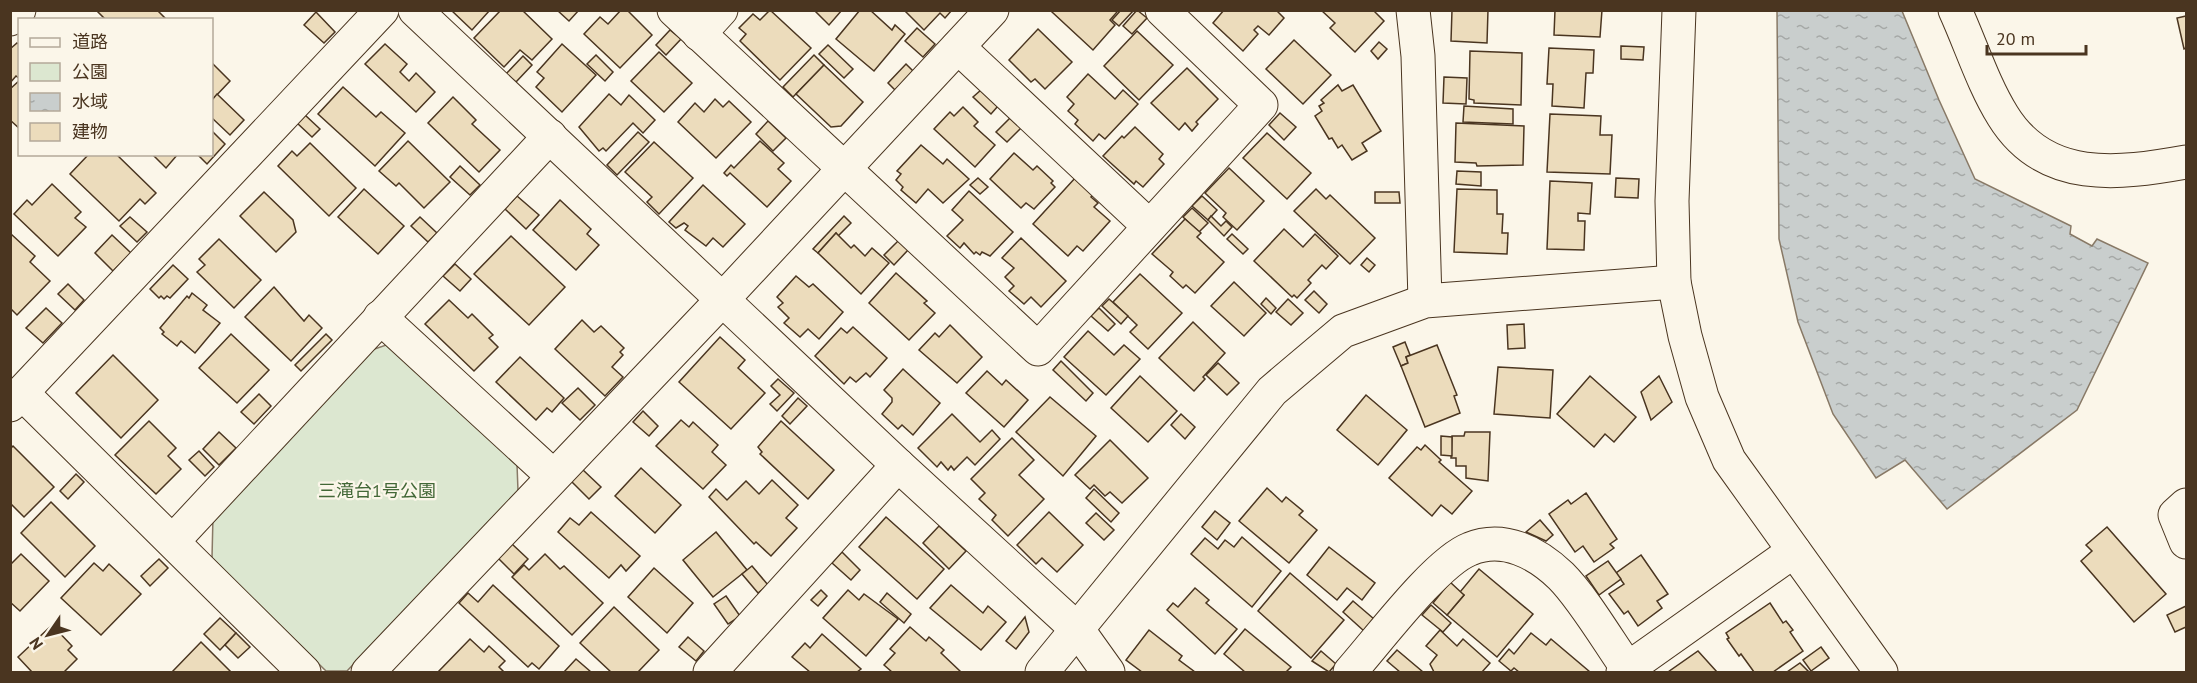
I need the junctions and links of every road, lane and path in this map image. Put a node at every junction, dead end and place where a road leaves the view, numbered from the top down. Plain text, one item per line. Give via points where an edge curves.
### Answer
1 (19, 10) edge
2 (382, 10) edge
3 (415, 10) edge
4 (674, 10) edge
5 (992, 10) edge
6 (1162, 10) edge
7 (1413, 10) edge
8 (1679, 10) edge
9 (1955, 10) edge
10 (10, 19) edge
11 (710, 22) edge
12 (958, 47) junction
13 (550, 136) junction
14 (2187, 162) edge
15 (843, 168) junction
16 (1149, 226) junction
17 (1674, 282) junction
18 (722, 300) junction
19 (1425, 301) junction
20 (380, 317) junction
21 (16, 399) edge
22 (898, 465) junction
23 (553, 476) junction
24 (2187, 505) edge
25 (173, 541) junction
26 (2187, 542) edge
27 (1794, 551) junction
28 (1078, 630) junction
29 (1627, 671) edge
30 (304, 672) edge
31 (368, 672) edge
32 (710, 672) edge
33 (1042, 672) edge
34 (1108, 672) edge
35 (1350, 672) edge
36 (1881, 672) edge

1 - 10 street
2 - 21 street
3 - 13 street
4 - 11 street
5 - 12 street
6 - 16 street via 1261,105
7 - 19 street via 1418,56
8 - 17 street via 1672,201
9 - 14 street via 2003,116 2024,141 2047,158 2072,168 2100,172
11 - 15 street
12 - 15 street
12 - 16 street
13 - 18 street
13 - 20 street
15 - 16 street via 1038,349
15 - 18 street
17 - 19 street
17 - 27 street via 1702,397 1729,460
18 - 22 street
18 - 23 street
19 - 28 street via 1343,331 1272,391
20 - 23 street
20 - 25 street
21 - 25 street
22 - 28 street
22 - 32 street
23 - 31 street
24 - 26 street via 2175,515
25 - 30 street
27 - 29 street
27 - 36 street
28 - 33 street
28 - 34 street
29 - 35 street via 1563,578 1522,548 1502,545 1470,549 1448,562

